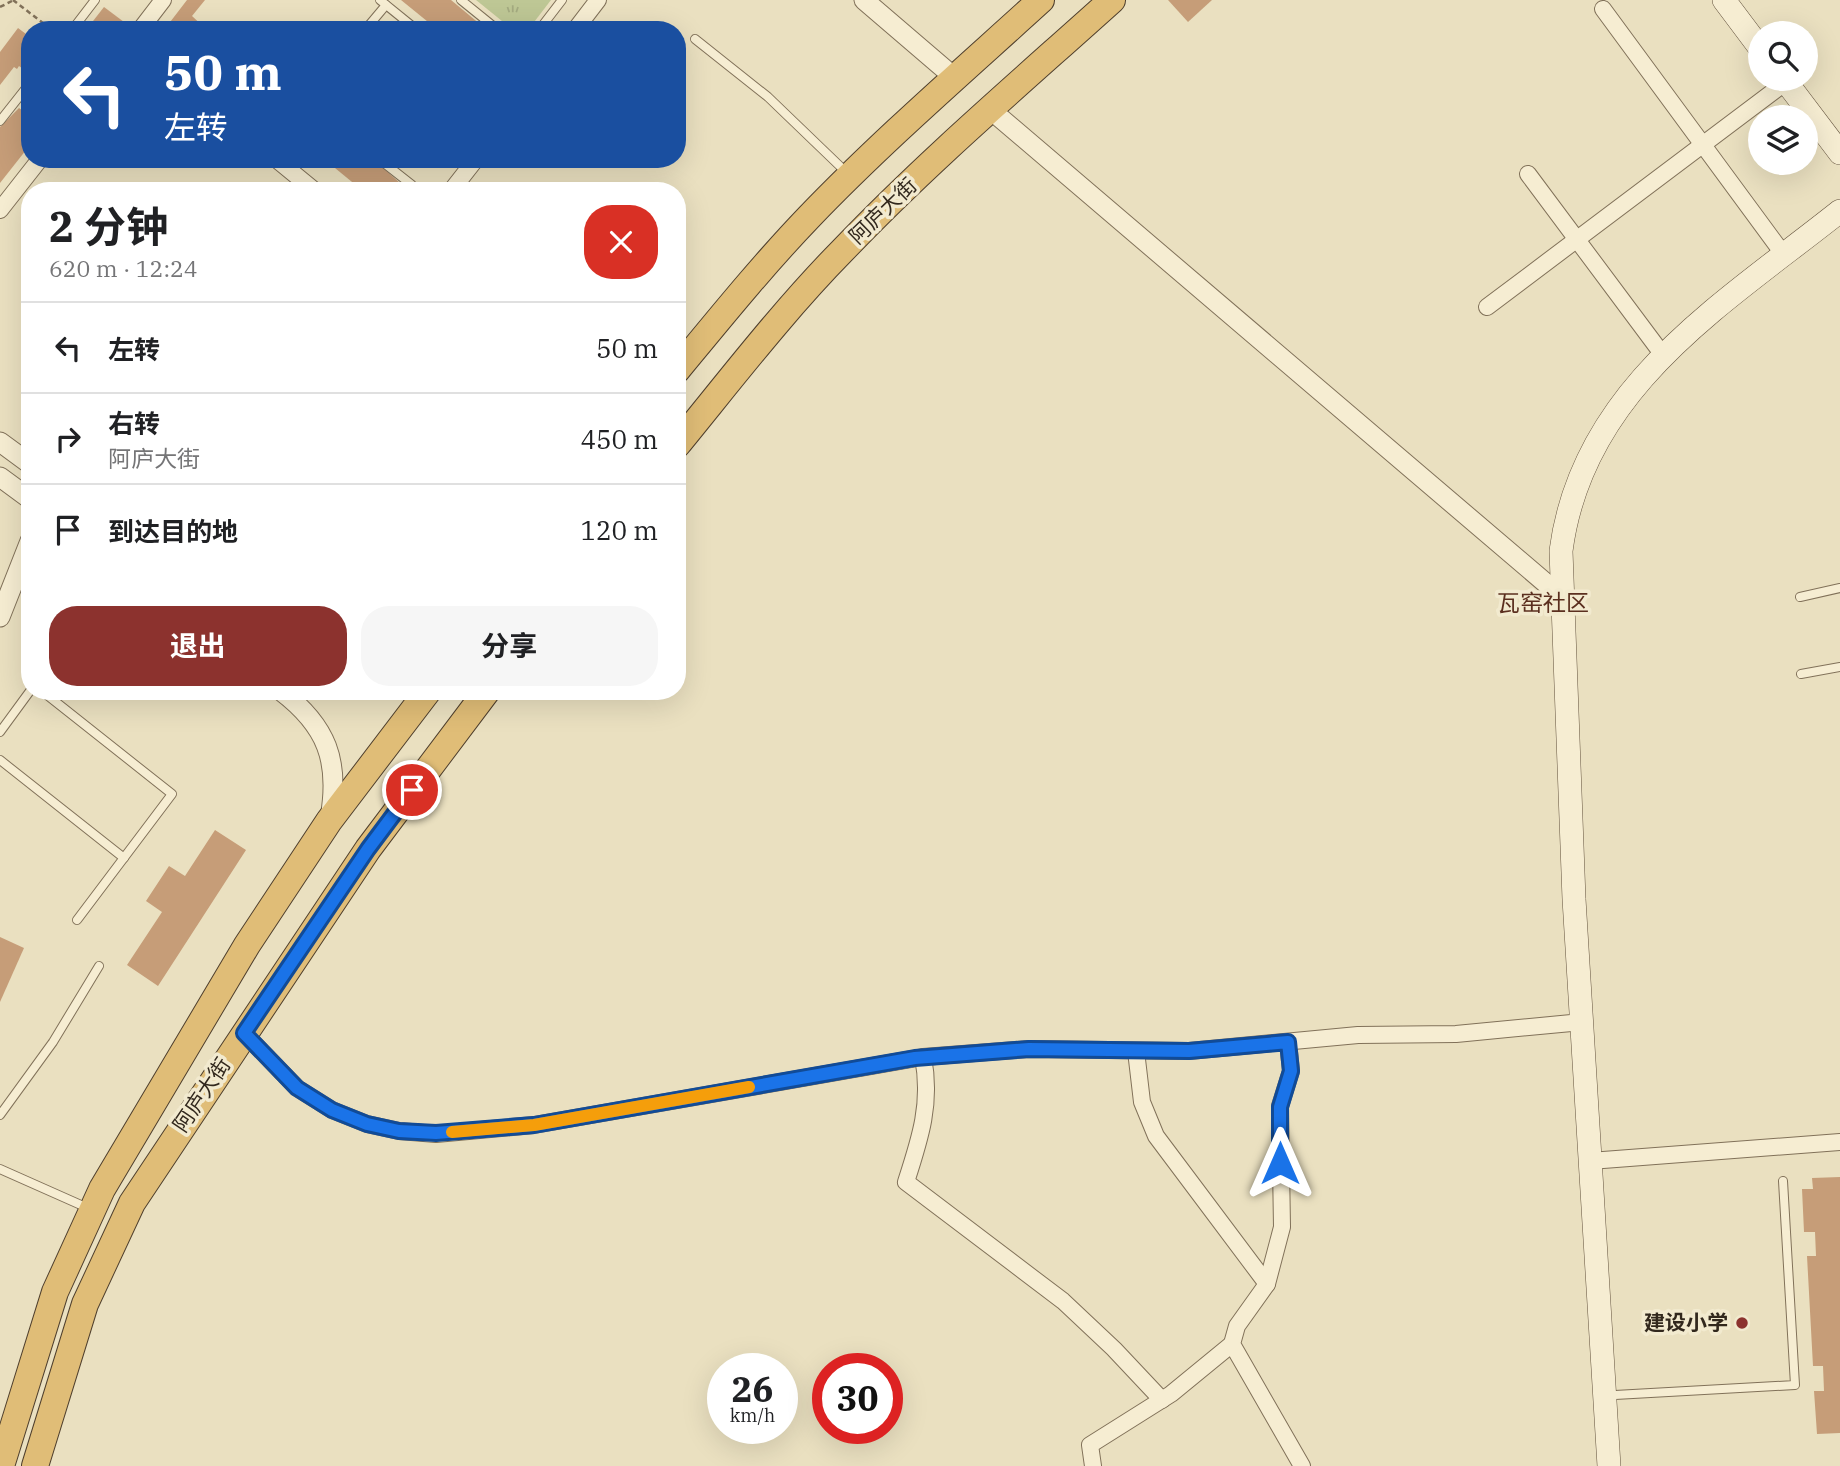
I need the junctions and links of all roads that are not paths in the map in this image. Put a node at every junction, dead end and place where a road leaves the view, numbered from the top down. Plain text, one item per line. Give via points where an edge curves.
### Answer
1 (95, 0) edge
2 (163, 0) edge
3 (461, 0) edge
4 (562, 0) edge
5 (598, 0) edge
6 (863, 0) edge
7 (1041, 0) edge
8 (1112, 0) edge
9 (1724, 0) edge
10 (1744, 0) edge
11 (383, 2) edge
12 (1603, 9) dead end
13 (79, 21) edge
14 (147, 21) edge
15 (371, 21) edge
16 (406, 21) edge
17 (487, 21) edge
18 (546, 21) edge
19 (582, 21) edge
20 (1760, 21) edge
21 (1748, 32) edge
22 (695, 39) dead end
23 (955, 78) junction
24 (1776, 91) edge
25 (1798, 91) edge
26 (1802, 91) edge
27 (21, 94) edge
28 (990, 110) junction
29 (0, 121) edge
30 (1840, 128) edge
31 (1703, 145) junction
32 (1840, 153) edge
33 (287, 168) edge
34 (391, 168) edge
35 (469, 168) edge
36 (1528, 174) dead end
37 (850, 176) junction
38 (304, 182) edge
39 (408, 182) edge
40 (458, 182) edge
41 (21, 191) edge
42 (0, 210) edge
43 (1840, 211) edge
44 (1840, 226) edge
45 (1577, 240) junction
46 (1784, 256) junction
47 (1487, 307) dead end
48 (1663, 355) junction
49 (686, 359) edge
50 (686, 434) edge
51 (0, 442) edge
52 (21, 457) edge
53 (0, 477) edge
54 (21, 492) edge
55 (21, 564) edge
56 (1840, 588) edge
57 (1562, 597) junction
58 (1800, 597) dead end
59 (0, 617) edge
60 (1840, 667) edge
61 (1801, 674) dead end
62 (23, 700) edge
63 (53, 700) edge
64 (291, 700) edge
65 (421, 700) edge
66 (480, 700) edge
67 (0, 732) edge
68 (0, 760) edge
69 (329, 821) junction
70 (124, 858) junction
71 (77, 920) dead end
72 (99, 966) dead end
73 (1582, 1022) junction
74 (244, 1033) junction
75 (1288, 1042) junction
76 (1136, 1051) junction
77 (923, 1057) junction
78 (0, 1115) edge
79 (1840, 1142) edge
80 (1595, 1160) junction
81 (0, 1169) edge
82 (1783, 1181) dead end
83 (91, 1209) junction
84 (1266, 1284) junction
85 (1232, 1344) junction
86 (1615, 1395) junction
87 (1161, 1400) junction
88 (1, 1466) edge
89 (35, 1466) edge
90 (1093, 1466) edge
91 (1302, 1466) edge
92 (1609, 1466) edge
93 (1620, 1466) edge

1 - 13 lane
2 - 14 street
3 - 17 lane
4 - 18 lane
5 - 19 street
6 - 23 street
7 - 23 highway
8 - 28 highway, 阿庐大街
9 - 21 main road
10 - 20 main road
11 - 15 lane
11 - 16 lane
12 - 31 street
22 - 37 lane via 768,97
23 - 37 highway
24 - 31 street
25 - 32 main road
26 - 30 main road
27 - 29 lane
28 - 50 highway, 阿庐大街 via 841,251
28 - 57 street
31 - 45 street
31 - 46 street
33 - 38 street
34 - 39 lane
35 - 40 street
36 - 45 street
37 - 49 highway via 745,287
41 - 42 street
43 - 46 main road
44 - 80 main road via 1730,312 1644,390 1599,457 1574,528 1571,551
45 - 47 street
45 - 48 street
46 - 48 main road
48 - 57 main road via 1614,410 1579,476 1560,551
51 - 52 street
53 - 54 street
55 - 59 street
56 - 58 lane
57 - 73 main road
60 - 61 lane
62 - 67 lane
63 - 70 lane via 172,794
64 - 69 street via 309,716 329,751 335,792
65 - 69 highway
66 - 74 highway, 阿庐大街 via 368,849
68 - 70 lane
69 - 83 highway via 207,1008
70 - 71 lane
72 - 78 lane via 53,1042
73 - 75 street
73 - 80 main road
74 - 77 street via 297,1088 332,1110 367,1124 436,1133 534,1125
74 - 89 highway, 阿庐大街 via 165,1150 114,1237 72,1340
75 - 76 street
75 - 84 street via 1291,1071 1280,1107 1282,1227
76 - 77 street via 1029,1049
76 - 84 street via 1142,1102 1156,1136
77 - 87 street via 928,1088 926,1122 906,1182 1063,1301
79 - 80 street
80 - 86 main road
80 - 92 main road
81 - 83 lane
82 - 86 lane via 1795,1385
83 - 88 highway via 41,1330
84 - 85 street via 1237,1326
85 - 87 street
85 - 91 street
86 - 93 main road
87 - 90 street via 1090,1445

